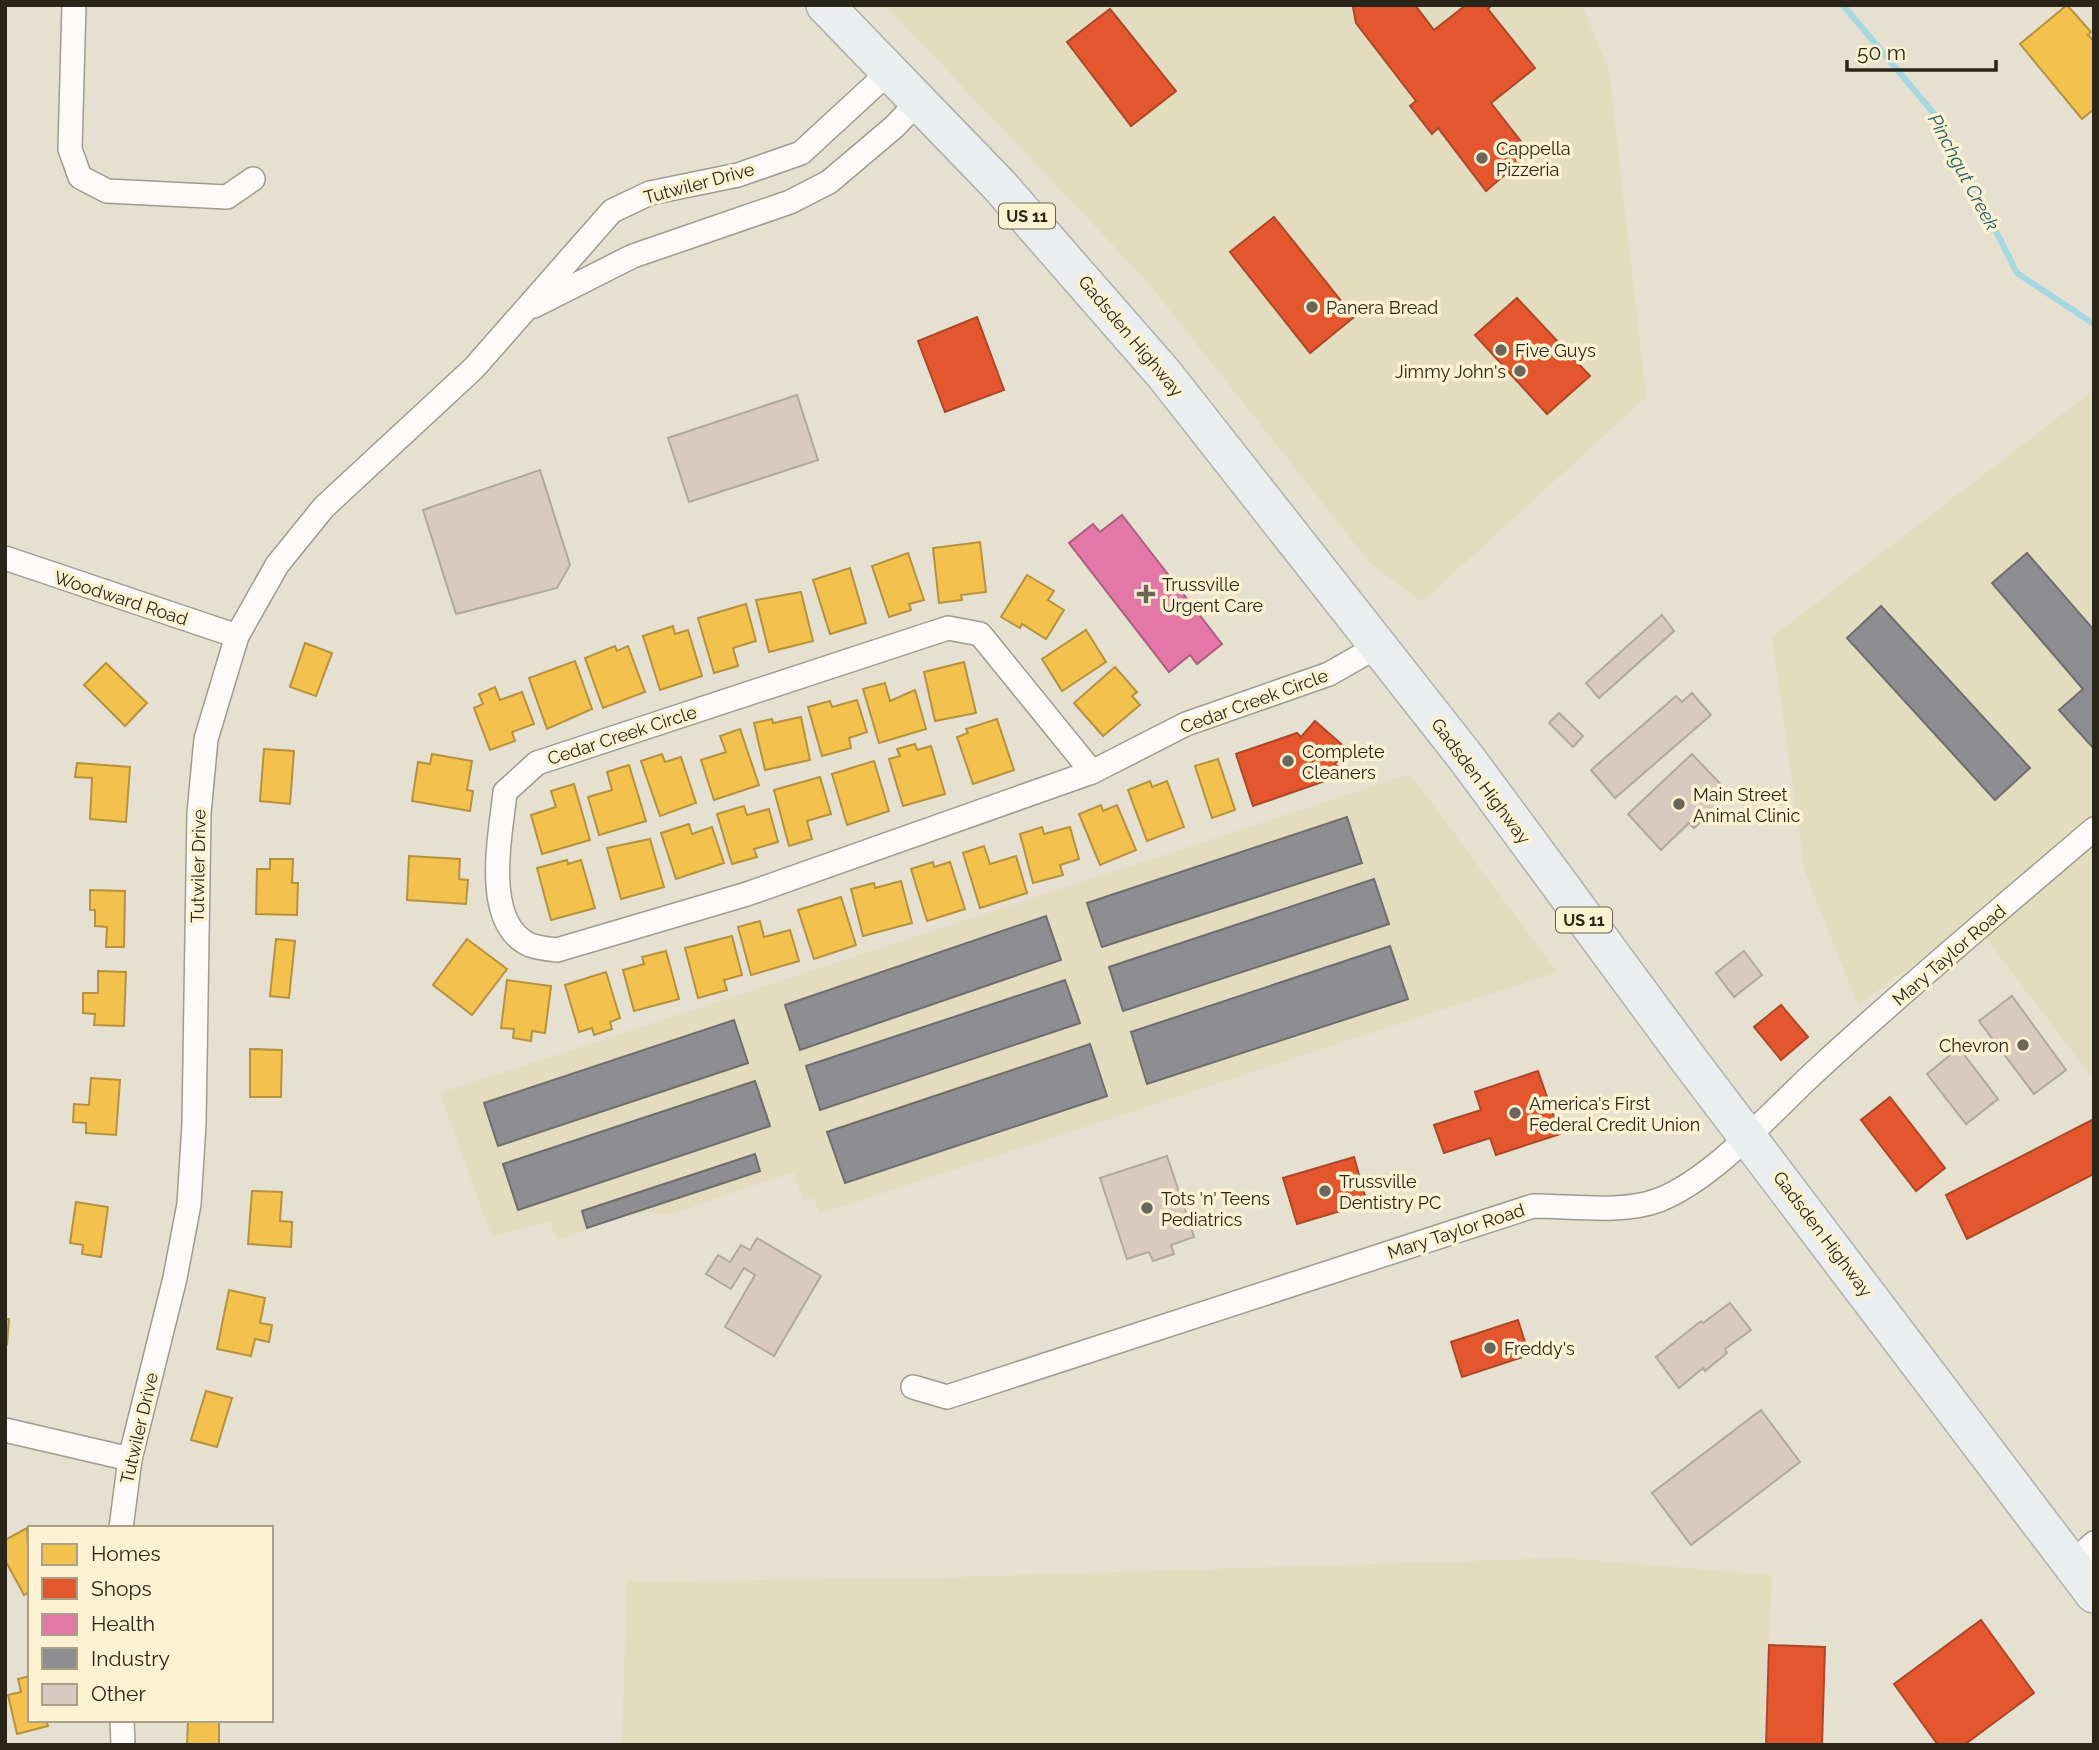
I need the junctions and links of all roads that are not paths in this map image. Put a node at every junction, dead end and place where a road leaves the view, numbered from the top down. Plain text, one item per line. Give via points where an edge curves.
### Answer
1 (74, 5) edge
2 (825, 5) edge
3 (890, 71) junction
4 (918, 102) junction
5 (253, 179) dead end
6 (522, 313) junction
7 (5, 558) edge
8 (237, 636) junction
9 (1378, 646) junction
10 (1092, 772) junction
11 (2094, 829) edge
12 (1746, 1137) junction
13 (913, 1387) dead end
14 (5, 1430) edge
15 (130, 1459) junction
16 (121, 1526) edge
17 (2083, 1554) edge
18 (2094, 1594) edge
19 (122, 1722) edge
20 (123, 1745) edge

1 - 5 street via 71,149 80,177 107,191 227,197
2 - 3 main road, Gadsden Highway / US 11
3 - 4 main road, Gadsden Highway / US 11
3 - 6 street, Tutwiler Drive via 801,153 738,175 650,193 612,211
4 - 6 street, Tutwiler Drive via 829,182 790,202 633,256
4 - 9 main road, Gadsden Highway / US 11 via 1130,333
6 - 8 street, Tutwiler Drive via 474,368 324,507 277,565
7 - 8 street, Woodward Road
8 - 15 street, Tutwiler Drive via 206,739 199,813 189,1204
9 - 10 street, Cedar Creek Circle via 1329,674 1186,724
9 - 12 main road, Gadsden Highway / US 11
10 - 10 street, Cedar Creek Circle via 747,894 558,950 530,945 507,926 497,881 505,792 537,763 948,628 980,634
11 - 12 street, Mary Taylor Road
12 - 13 street, Mary Taylor Road via 1660,1200 1626,1207 1533,1206 947,1397
12 - 17 main road, Gadsden Highway / US 11
14 - 15 street
15 - 16 street, Tutwiler Drive
17 - 18 main road, Gadsden Highway / US 11
19 - 20 street

